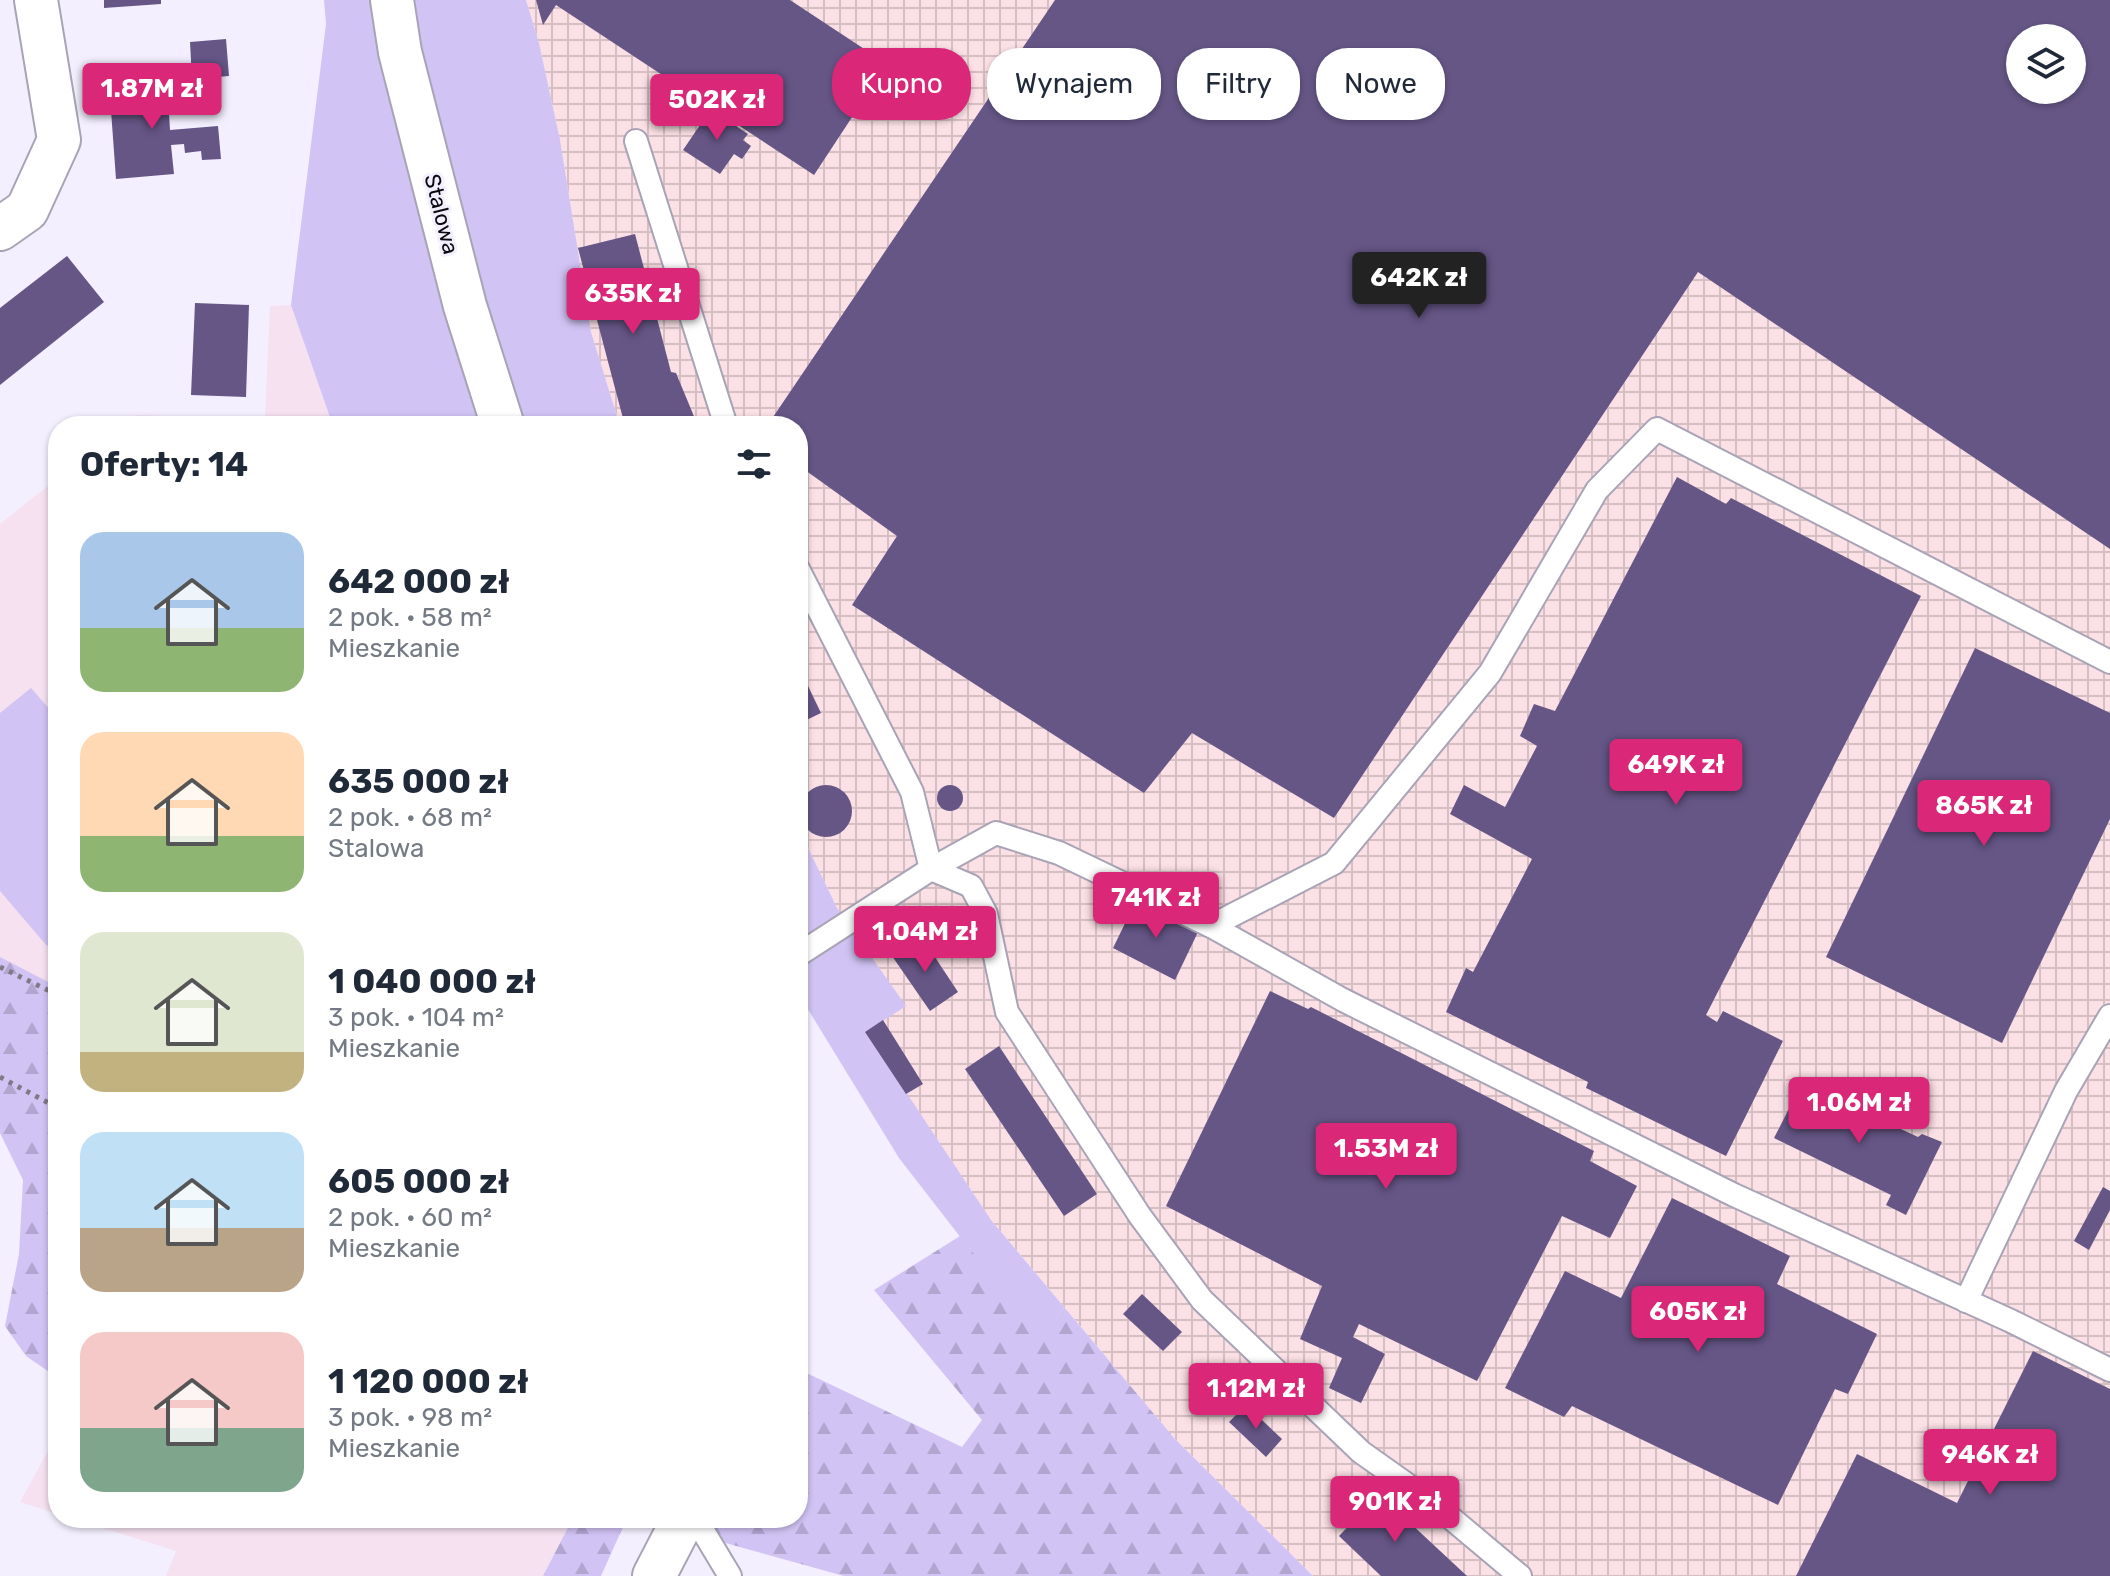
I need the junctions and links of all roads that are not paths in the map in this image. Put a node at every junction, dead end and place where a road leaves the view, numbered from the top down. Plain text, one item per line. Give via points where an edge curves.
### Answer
1 (36, 0) edge
2 (392, 0) edge
3 (636, 141) dead end
4 (0, 229) edge
5 (500, 416) edge
6 (723, 416) edge
7 (808, 589) edge
8 (2110, 662) edge
9 (931, 869) junction
10 (1211, 926) junction
11 (808, 949) edge
12 (2110, 1016) edge
13 (1966, 1301) junction
14 (2110, 1370) edge
15 (680, 1528) edge
16 (699, 1528) edge
17 (654, 1576) edge
18 (730, 1576) edge
19 (1520, 1576) edge

1 - 4 street via 59,140 27,210
2 - 5 street, Stalowa via 400,52 465,306
3 - 6 lane
7 - 9 lane via 912,792
8 - 10 lane via 1657,429 1597,490 1490,673 1334,863
9 - 10 lane via 996,833 1059,853
9 - 11 lane
9 - 19 lane via 971,886 986,914 1007,1012 1140,1216 1202,1300 1361,1452 1433,1503
10 - 13 lane via 1343,1000 1734,1195
12 - 13 lane via 2066,1091
13 - 14 lane
15 - 17 street
16 - 18 lane

